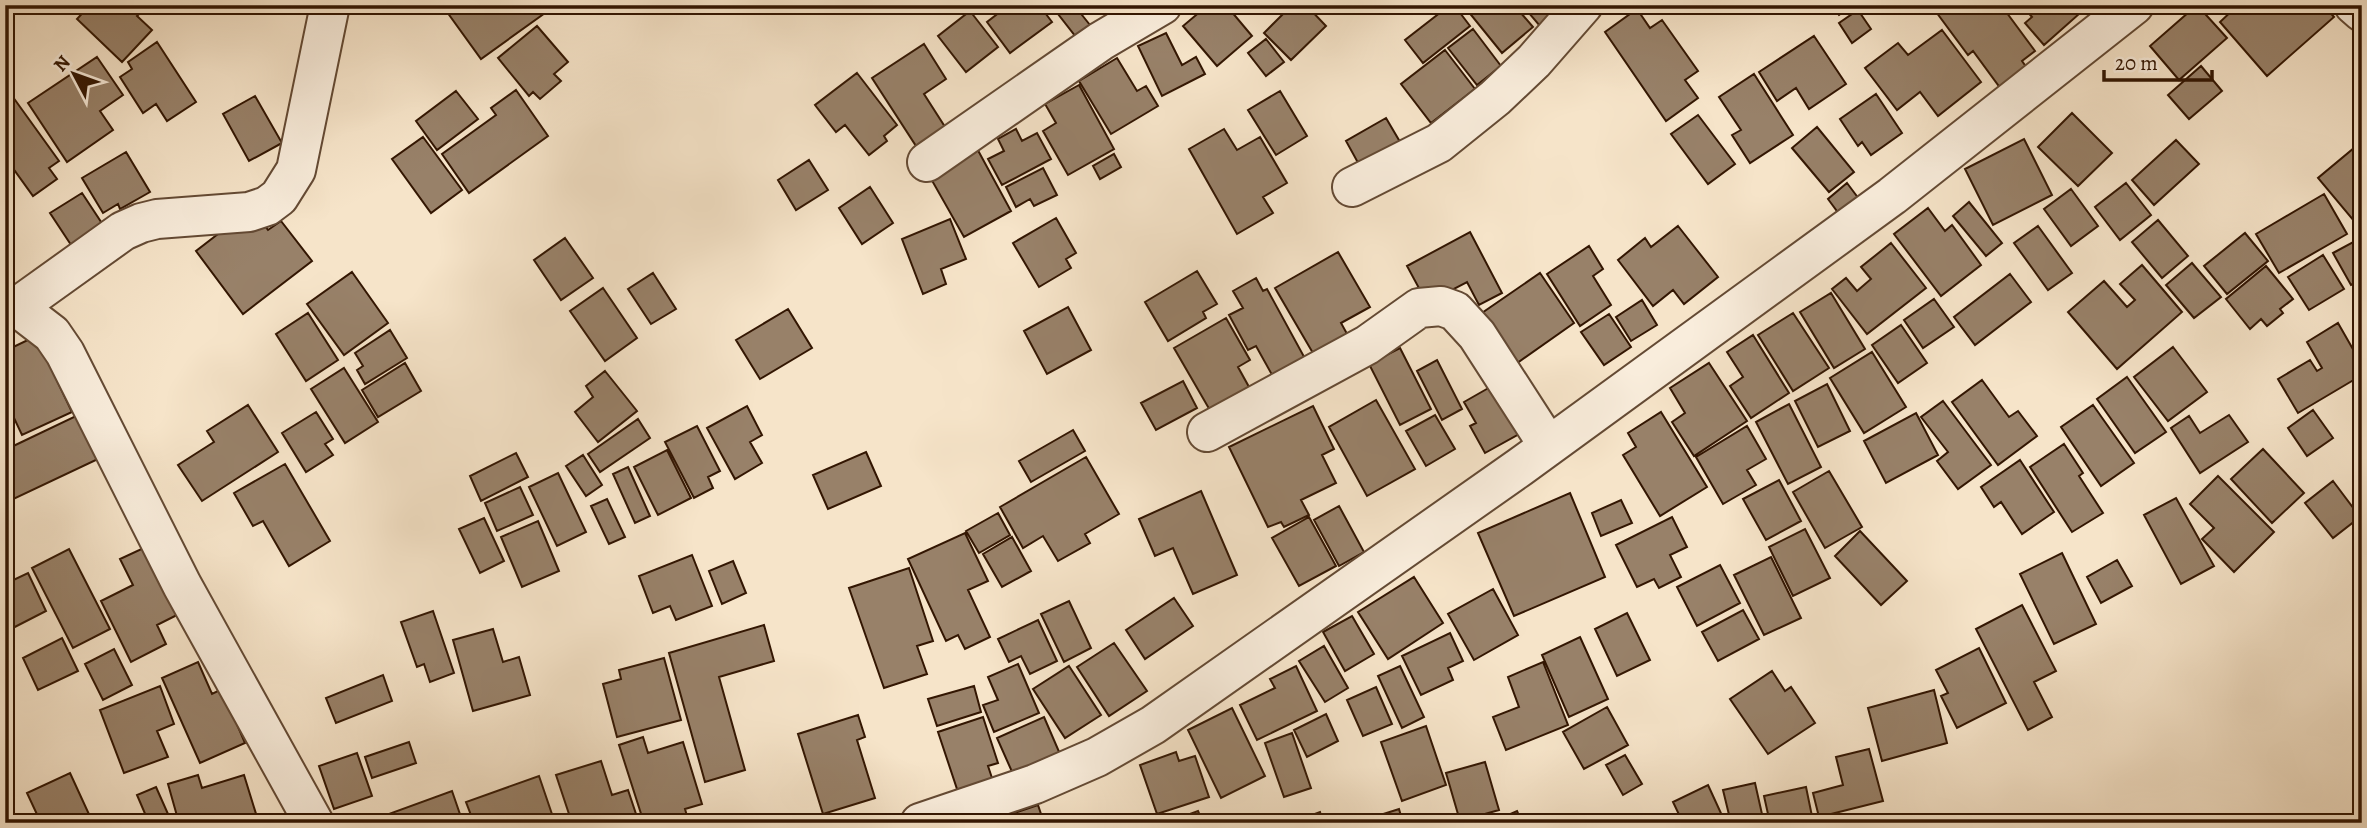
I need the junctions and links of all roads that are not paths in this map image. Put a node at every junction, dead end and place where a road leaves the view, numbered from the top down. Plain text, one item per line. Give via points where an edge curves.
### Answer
1 (330, 5) edge
2 (1161, 5) edge
3 (1583, 5) edge
4 (2134, 5) edge
5 (2354, 5) edge
6 (2362, 12) edge
7 (927, 162) dead end
8 (1352, 187) dead end
9 (11, 310) edge
10 (1207, 432) dead end
11 (1548, 445) junction
12 (314, 823) edge
13 (920, 823) edge

1 - 9 street via 296,170 279,197 249,212 141,223
2 - 7 street via 1101,41
3 - 8 street via 1534,61 1439,143
4 - 11 street via 1892,196
5 - 6 street
9 - 12 street via 52,334 65,353 182,585
10 - 11 street via 1367,345 1419,308 1441,306 1455,311 1477,335
11 - 13 street via 1153,725 1097,757 1035,784

